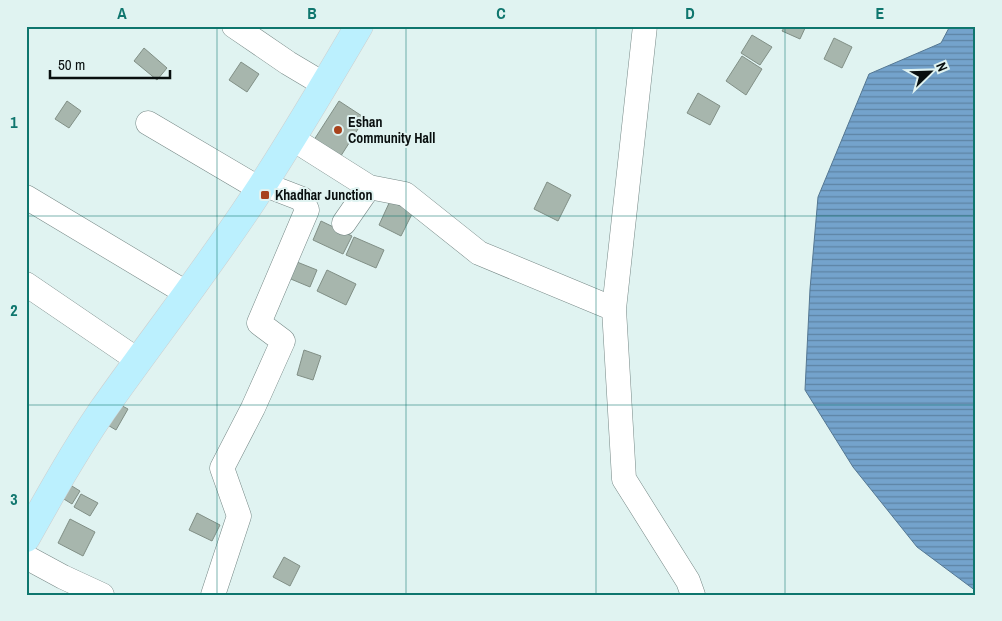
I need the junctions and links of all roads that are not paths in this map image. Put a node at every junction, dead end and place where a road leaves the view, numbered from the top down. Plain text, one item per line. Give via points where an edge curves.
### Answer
1 (234, 26) edge
2 (359, 26) edge
3 (645, 26) edge
4 (325, 85) junction
5 (148, 123) dead end
6 (293, 139) junction
7 (261, 187) junction
8 (369, 187) junction
9 (26, 197) edge
10 (344, 223) dead end
11 (26, 284) edge
12 (188, 294) junction
13 (614, 309) junction
14 (139, 361) junction
15 (26, 538) edge
16 (26, 557) edge
17 (102, 595) edge
18 (213, 595) edge
19 (693, 595) edge

1 - 4 street
2 - 4 main road
3 - 13 street
4 - 6 main road
5 - 7 street
6 - 7 main road
6 - 8 street
7 - 12 main road
7 - 18 street via 302,199 308,210 258,323 283,341 222,468 239,516
8 - 10 street
8 - 13 street via 405,194 479,253
9 - 12 street
11 - 14 street
12 - 14 main road
13 - 19 street via 624,479 688,581
14 - 15 main road via 101,412
16 - 17 street

